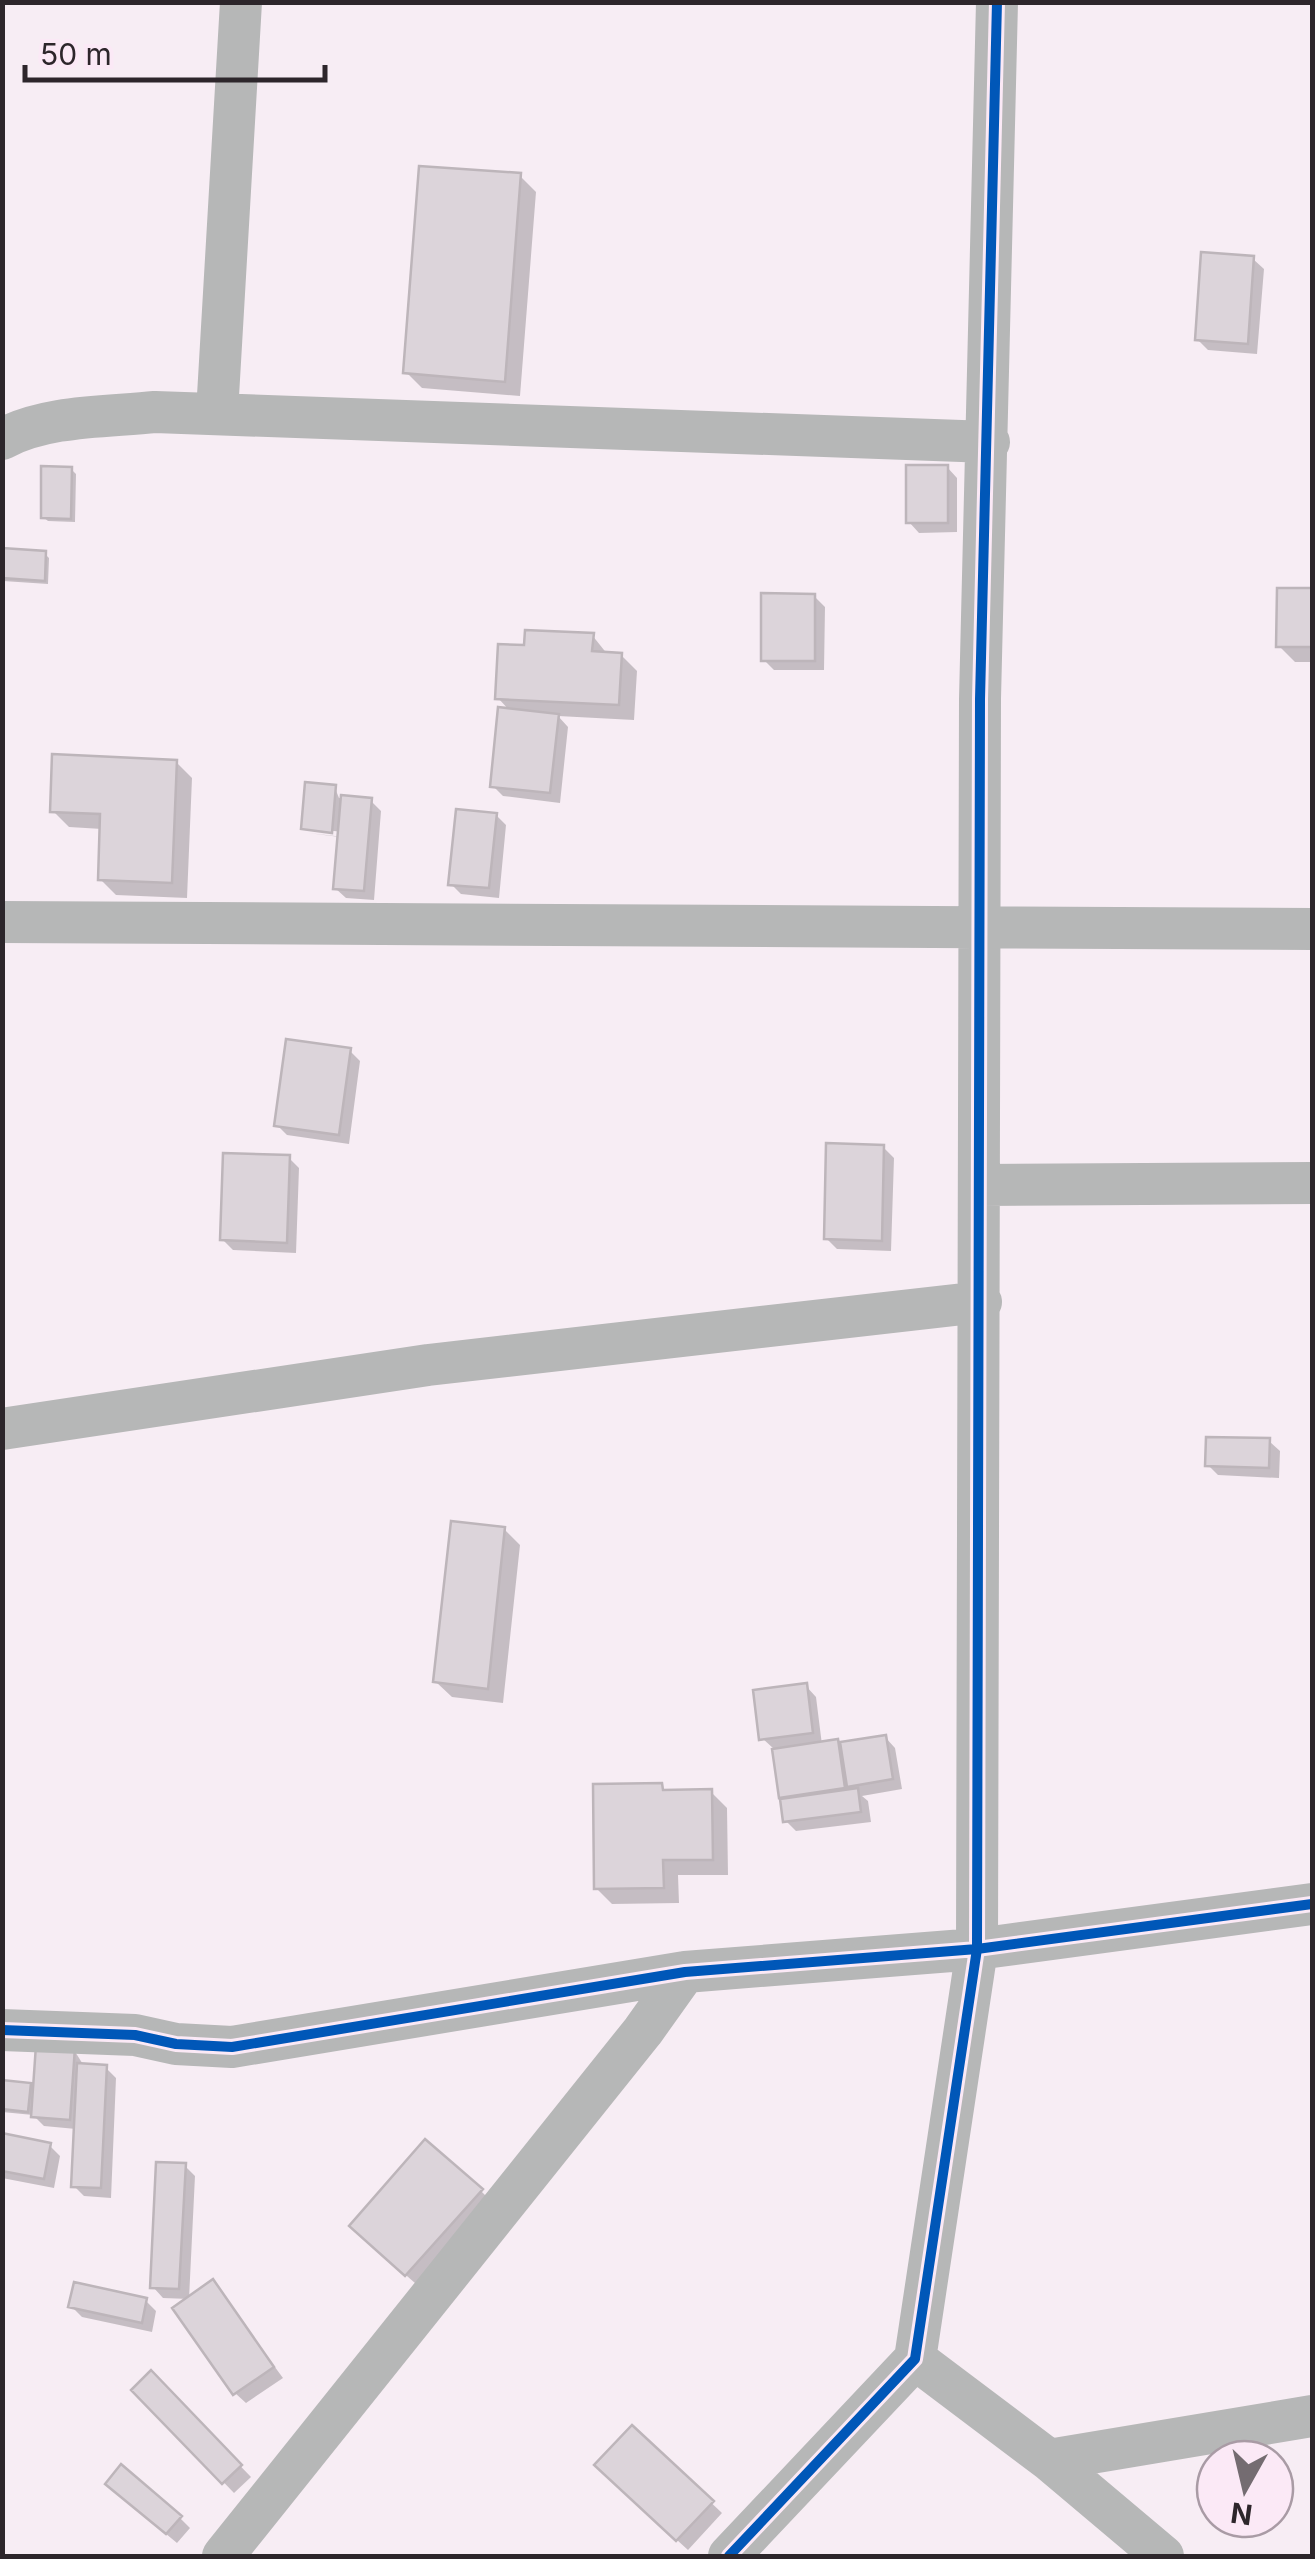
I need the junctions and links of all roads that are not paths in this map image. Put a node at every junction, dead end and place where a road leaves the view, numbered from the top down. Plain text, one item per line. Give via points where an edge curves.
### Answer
1 (240, 2) edge
2 (998, 2) edge
3 (217, 413) junction
4 (2, 439) edge
5 (988, 442) junction
6 (2, 922) edge
7 (1312, 929) edge
8 (981, 931) junction
9 (1312, 1183) edge
10 (982, 1185) junction
11 (982, 1302) junction
12 (2, 1428) edge
13 (1312, 1904) edge
14 (978, 1949) junction
15 (685, 1972) junction
16 (2, 2030) edge
17 (914, 2359) junction
18 (1312, 2416) edge
19 (1049, 2460) junction
20 (223, 2556) edge
21 (729, 2556) edge
22 (1163, 2556) edge

1 - 3 street
2 - 5 street
3 - 4 street via 73,420
3 - 5 street
5 - 8 street
6 - 8 street
7 - 8 street
8 - 10 street
9 - 10 street
10 - 11 street
11 - 12 street via 428,1365
11 - 14 street
13 - 14 street
14 - 15 street
14 - 17 street
15 - 16 street via 232,2047
15 - 20 street
17 - 19 street
17 - 21 street
18 - 19 street
19 - 22 street

